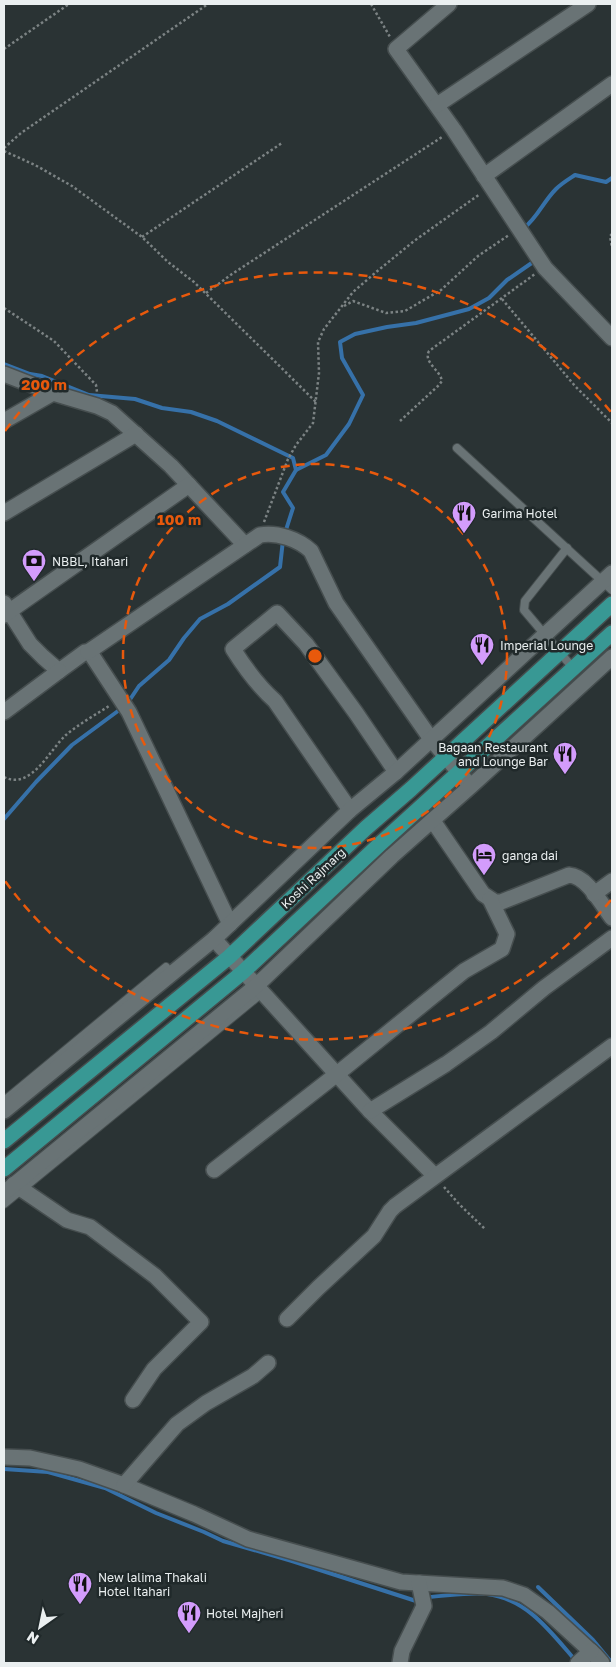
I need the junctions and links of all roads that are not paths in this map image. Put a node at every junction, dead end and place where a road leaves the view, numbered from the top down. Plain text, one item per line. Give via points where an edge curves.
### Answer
1 (449, 4) edge
2 (588, 4) edge
3 (612, 84) edge
4 (437, 105) junction
5 (488, 181) junction
6 (612, 338) edge
7 (4, 374) edge
8 (53, 393) junction
9 (4, 421) edge
10 (136, 434) junction
11 (457, 448) dead end
12 (189, 485) junction
13 (4, 513) edge
14 (245, 545) junction
15 (567, 548) junction
16 (609, 581) edge
17 (612, 604) edge
18 (6, 610) edge
19 (612, 633) edge
20 (545, 634) junction
21 (88, 652) junction
22 (560, 652) junction
23 (612, 657) edge
24 (574, 668) junction
25 (59, 671) junction
26 (4, 712) edge
27 (431, 738) junction
28 (446, 756) junction
29 (396, 772) junction
30 (459, 773) junction
31 (471, 786) junction
32 (350, 810) junction
33 (433, 821) junction
34 (612, 881) edge
35 (594, 894) junction
36 (490, 900) junction
37 (612, 918) edge
38 (230, 924) junction
39 (612, 938) edge
40 (214, 939) junction
41 (229, 957) junction
42 (166, 967) dead end
43 (243, 972) junction
44 (259, 989) junction
45 (612, 1046) edge
46 (337, 1074) junction
47 (4, 1101) edge
48 (4, 1111) edge
49 (370, 1111) junction
50 (4, 1142) edge
51 (4, 1169) edge
52 (214, 1170) dead end
53 (435, 1176) junction
54 (13, 1189) edge
55 (4, 1204) edge
56 (286, 1319) dead end
57 (268, 1363) dead end
58 (133, 1400) dead end
59 (4, 1457) edge
60 (124, 1485) junction
61 (419, 1583) junction
62 (591, 1651) junction
63 (400, 1663) edge
64 (578, 1663) edge
65 (602, 1663) edge

1 - 4 street via 396,49
2 - 4 street
3 - 5 street
4 - 5 street
5 - 6 street via 541,262
7 - 8 street
8 - 9 street
8 - 10 street via 112,413
10 - 12 street
10 - 13 street
11 - 15 lane
12 - 14 street
12 - 18 street
14 - 21 street
14 - 27 street via 260,535 283,537 311,551 336,603
15 - 16 lane
15 - 20 lane via 523,606
16 - 20 street
17 - 22 main road, Koshi Rajmarg
18 - 25 street via 30,644
19 - 24 main road, Koshi Rajmarg
20 - 22 lane
20 - 27 street
21 - 25 street
21 - 38 street via 129,712
22 - 24 lane
22 - 28 main road, Koshi Rajmarg
23 - 31 street
24 - 30 main road, Koshi Rajmarg
25 - 26 street
27 - 28 street
27 - 29 street
28 - 30 street
28 - 41 main road, Koshi Rajmarg
29 - 32 street
29 - 32 street via 306,644 277,613 233,649 275,701
30 - 31 street
30 - 43 main road, Koshi Rajmarg
31 - 33 street
32 - 38 street
33 - 36 street
33 - 44 street via 392,856
34 - 35 street
35 - 36 street via 580,878 569,875 501,902
35 - 37 street
36 - 46 street via 507,934 502,948 464,970
38 - 40 street
39 - 49 street via 491,1032
40 - 41 street
40 - 48 street
41 - 43 street
41 - 50 main road, Koshi Rajmarg
42 - 47 lane
43 - 44 street
43 - 51 main road, Koshi Rajmarg
44 - 46 street
44 - 54 street
45 - 53 street
46 - 49 street
46 - 52 street
49 - 53 street
53 - 56 street via 395,1206 374,1236
54 - 55 lane
54 - 58 street via 67,1220 90,1227 155,1276 202,1322 154,1369
57 - 60 street via 177,1424
59 - 60 street via 30,1458 79,1469
60 - 61 street via 248,1539 401,1582
61 - 62 street via 504,1588 524,1596 548,1612
61 - 63 street via 424,1606
62 - 64 street
62 - 65 street

